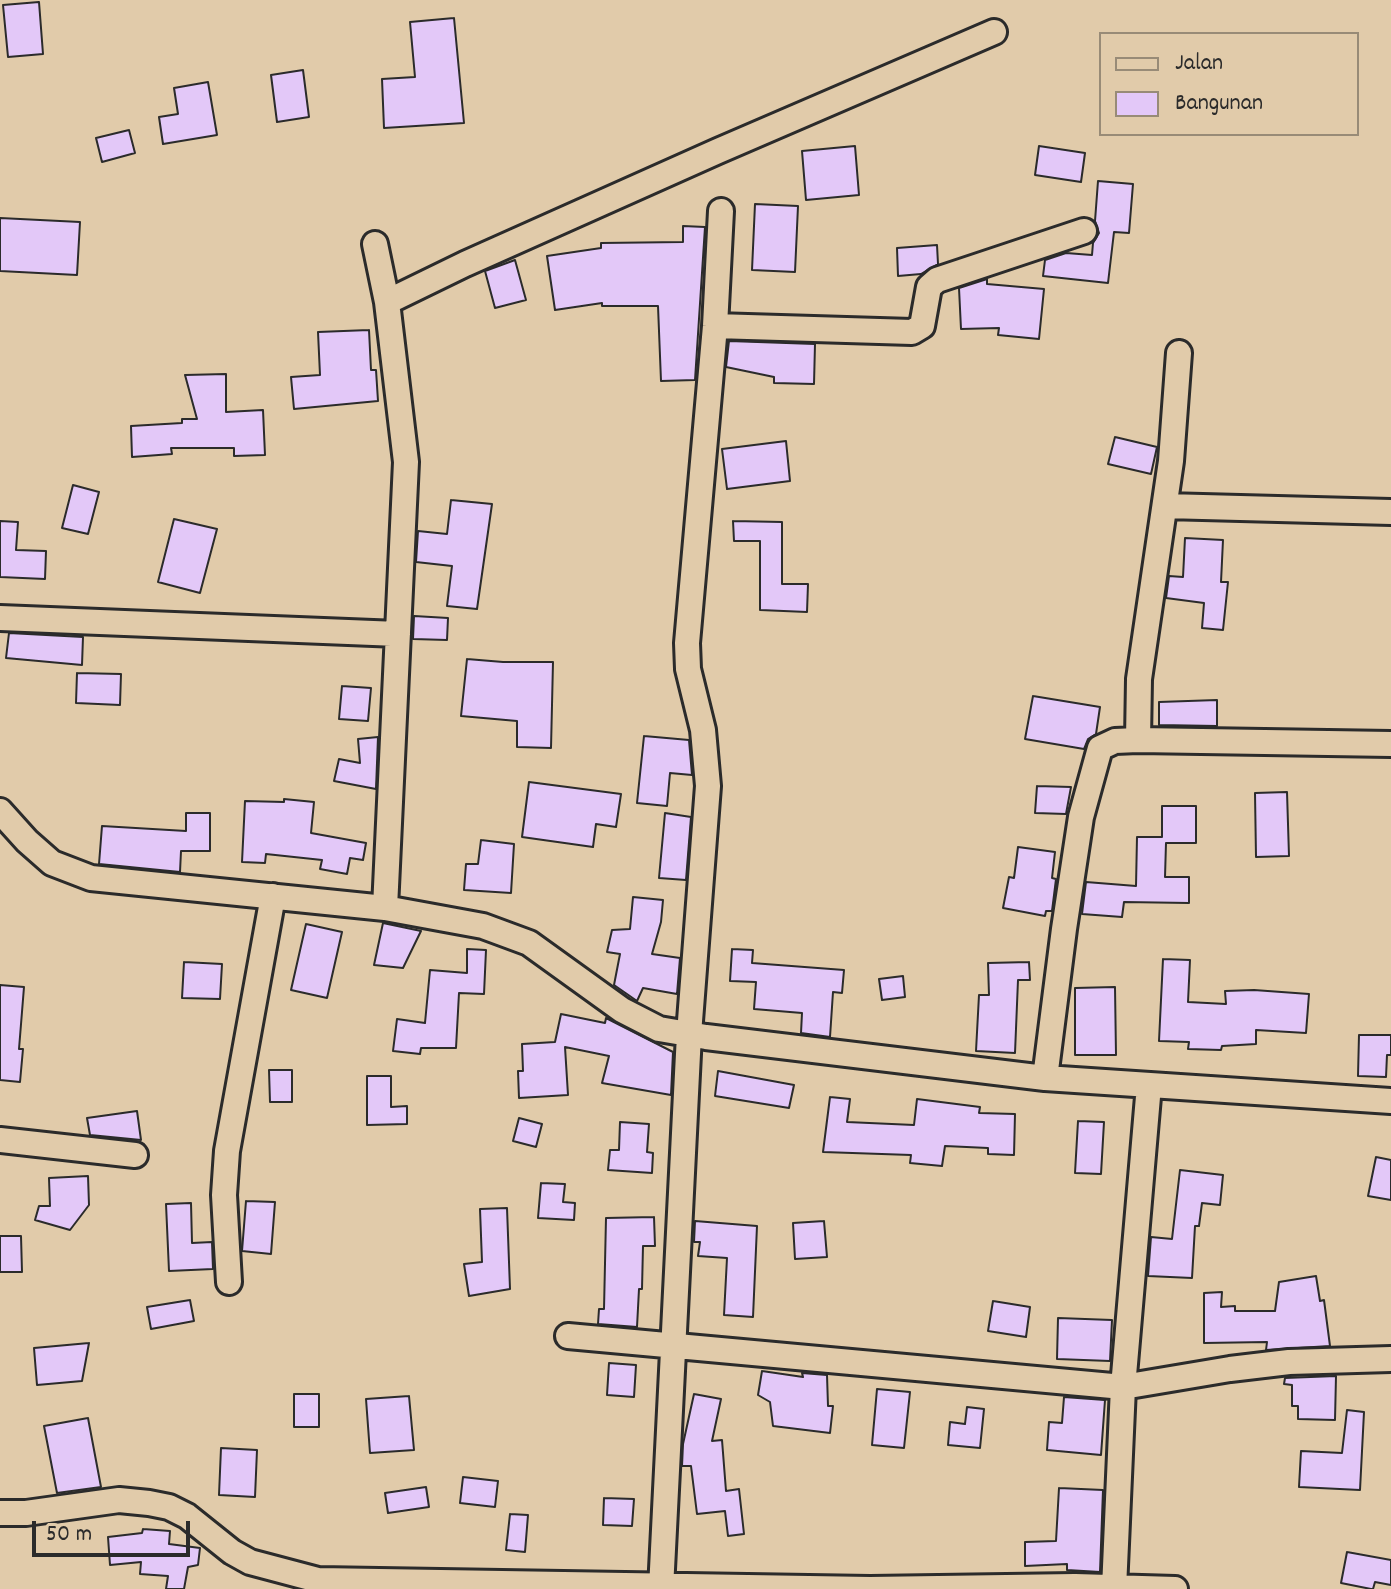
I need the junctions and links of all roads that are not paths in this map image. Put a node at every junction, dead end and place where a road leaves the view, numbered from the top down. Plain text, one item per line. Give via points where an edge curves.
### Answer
1 (994, 32) dead end
2 (721, 211) dead end
3 (1084, 231) dead end
4 (375, 244) dead end
5 (387, 302) junction
6 (715, 326) junction
7 (1179, 353) dead end
8 (1165, 506) junction
9 (1391, 512) edge
10 (0, 618) edge
11 (398, 634) junction
12 (1138, 740) junction
13 (1391, 744) edge
14 (0, 811) edge
15 (273, 896) junction
16 (385, 908) junction
17 (689, 1034) junction
18 (1045, 1078) junction
19 (1149, 1085) junction
20 (1391, 1101) edge
21 (0, 1140) edge
22 (135, 1155) dead end
23 (229, 1282) dead end
24 (568, 1336) dead end
25 (674, 1344) junction
26 (1391, 1359) edge
27 (1123, 1387) junction
28 (0, 1513) edge
29 (318, 1584) edge
30 (661, 1588) edge
31 (1114, 1588) edge
32 (1175, 1589) edge

1 - 5 street
2 - 6 street
3 - 6 street via 937,280 929,287 922,326 912,332
4 - 5 street
5 - 11 street via 406,462
6 - 17 street via 687,643 708,764
7 - 8 street
8 - 9 street
8 - 12 street via 1139,679
10 - 11 street
11 - 16 street
12 - 13 street
12 - 18 street via 1108,743 1100,748 1094,766 1081,817
14 - 15 street via 52,863 91,878
15 - 16 street
15 - 23 street via 227,1151
16 - 17 street via 483,926 529,943 622,1010 659,1029
17 - 18 street
17 - 25 street
18 - 19 street
19 - 20 street
19 - 27 street
21 - 22 street
24 - 25 street
25 - 27 street
25 - 30 street
26 - 27 street via 1289,1362
27 - 31 street
28 - 29 street via 119,1500 169,1507 250,1562
29 - 30 street
30 - 31 street
31 - 32 street

